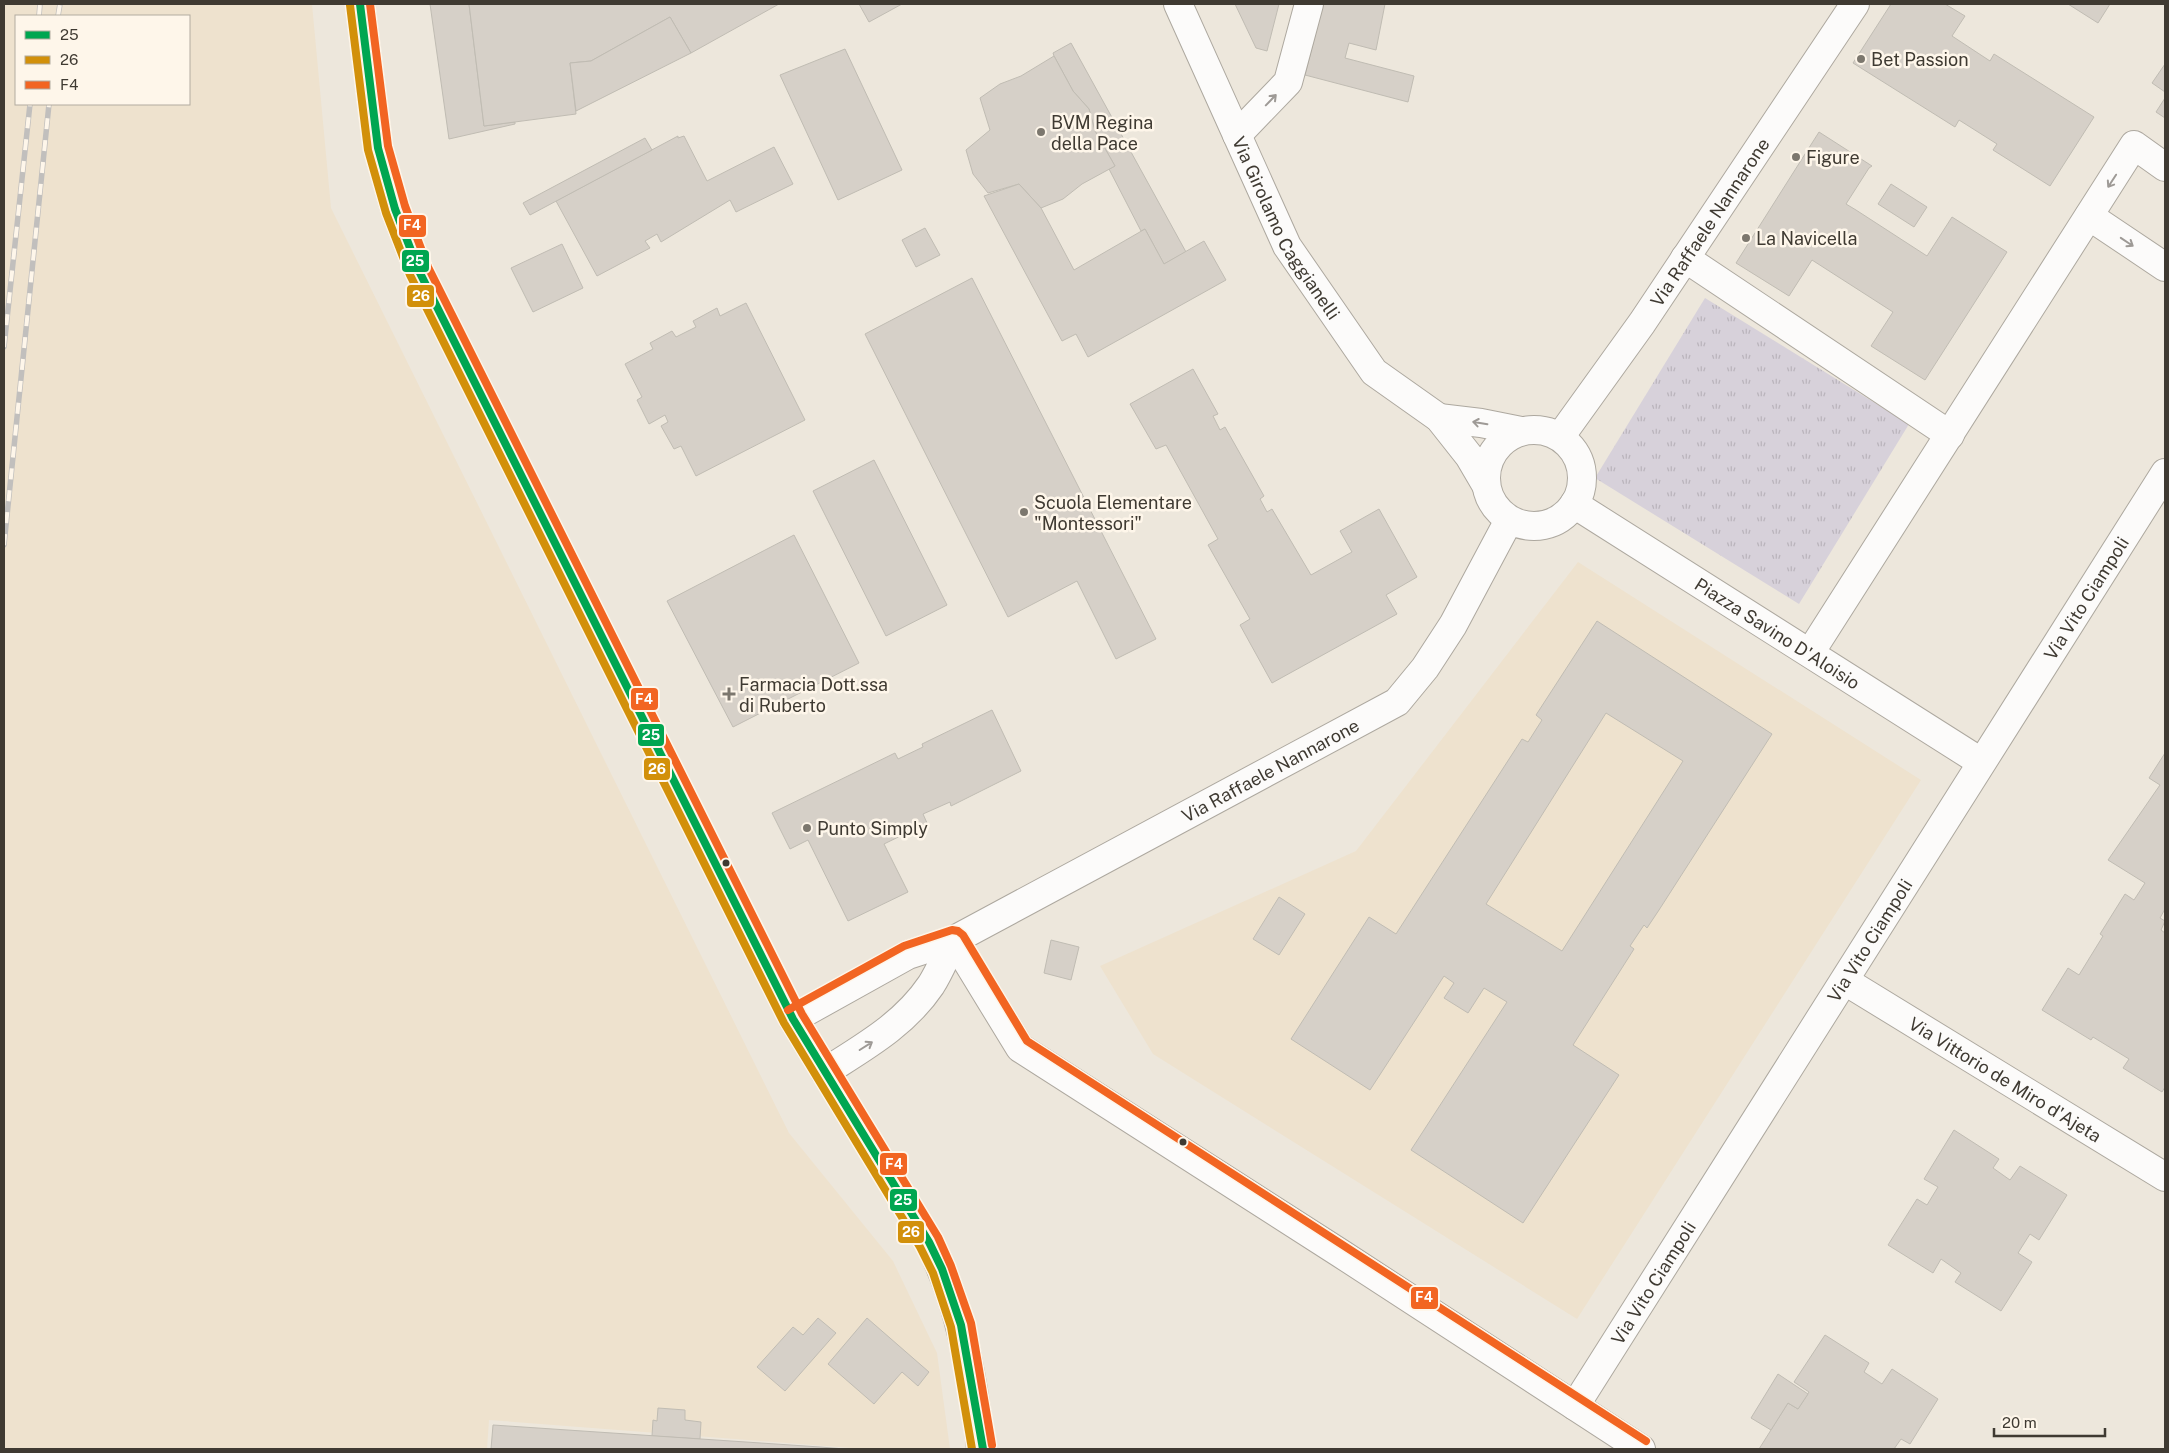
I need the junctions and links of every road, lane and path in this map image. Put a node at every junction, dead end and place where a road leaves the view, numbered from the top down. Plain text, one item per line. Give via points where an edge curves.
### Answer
1 (360, 4) edge
2 (1178, 4) edge
3 (1309, 4) edge
4 (1856, 4) edge
5 (1237, 135) junction
6 (2165, 167) edge
7 (2089, 216) junction
8 (1685, 258) junction
9 (2165, 267) edge
10 (1439, 418) junction
11 (1521, 431) junction
12 (1950, 435) junction
13 (1560, 437) junction
14 (2165, 473) edge
15 (1486, 485) junction
16 (1574, 504) junction
17 (1509, 520) junction
18 (1810, 653) junction
19 (1981, 762) junction
20 (954, 940) junction
21 (1844, 981) junction
22 (793, 1019) junction
23 (824, 1072) junction
24 (2165, 1177) edge
25 (1575, 1406) junction
26 (981, 1447) edge
27 (1641, 1449) edge

1 - 22 main road via 378,148 406,240
2 - 5 street, Via Girolamo Caggianelli
5 -> 3 street via 1288,82
4 - 8 street, Via Raffaele Nannarone
5 - 10 street, Via Girolamo Caggianelli via 1286,246 1374,372
6 -> 7 street via 2134,145
7 -> 9 street
7 - 12 street
8 - 12 street
8 - 13 street, Via Raffaele Nannarone
11 -> 10 street, Via Girolamo Caggianelli
10 - 15 street, Via Girolamo Caggianelli via 1469,456
11 - 13 street via 1546,431
11 - 15 street via 1505,439 1489,459
12 - 18 street
13 - 16 street via 1573,450 1582,472
14 - 19 street, Via Vito Ciampoli
15 - 17 street via 1492,502
16 - 17 street via 1563,516 1544,525 1524,526
16 - 18 street, Piazza Savino D'Aloisio
17 - 20 street, Via Raffaele Nannarone via 1453,625 1425,668 1397,702
18 - 19 street, Piazza Savino D'Aloisio
19 - 21 street, Via Vito Ciampoli
20 - 22 street, Via Raffaele Nannarone via 908,955
23 -> 20 street via 877,1039 906,1016 931,984
20 - 25 street via 1020,1048
21 - 24 street, Via Vittorio de Miro d'Ajeta
21 - 25 street, Via Vito Ciampoli
22 - 23 main road
23 - 26 main road via 929,1242 942,1269 961,1325
25 - 27 street

